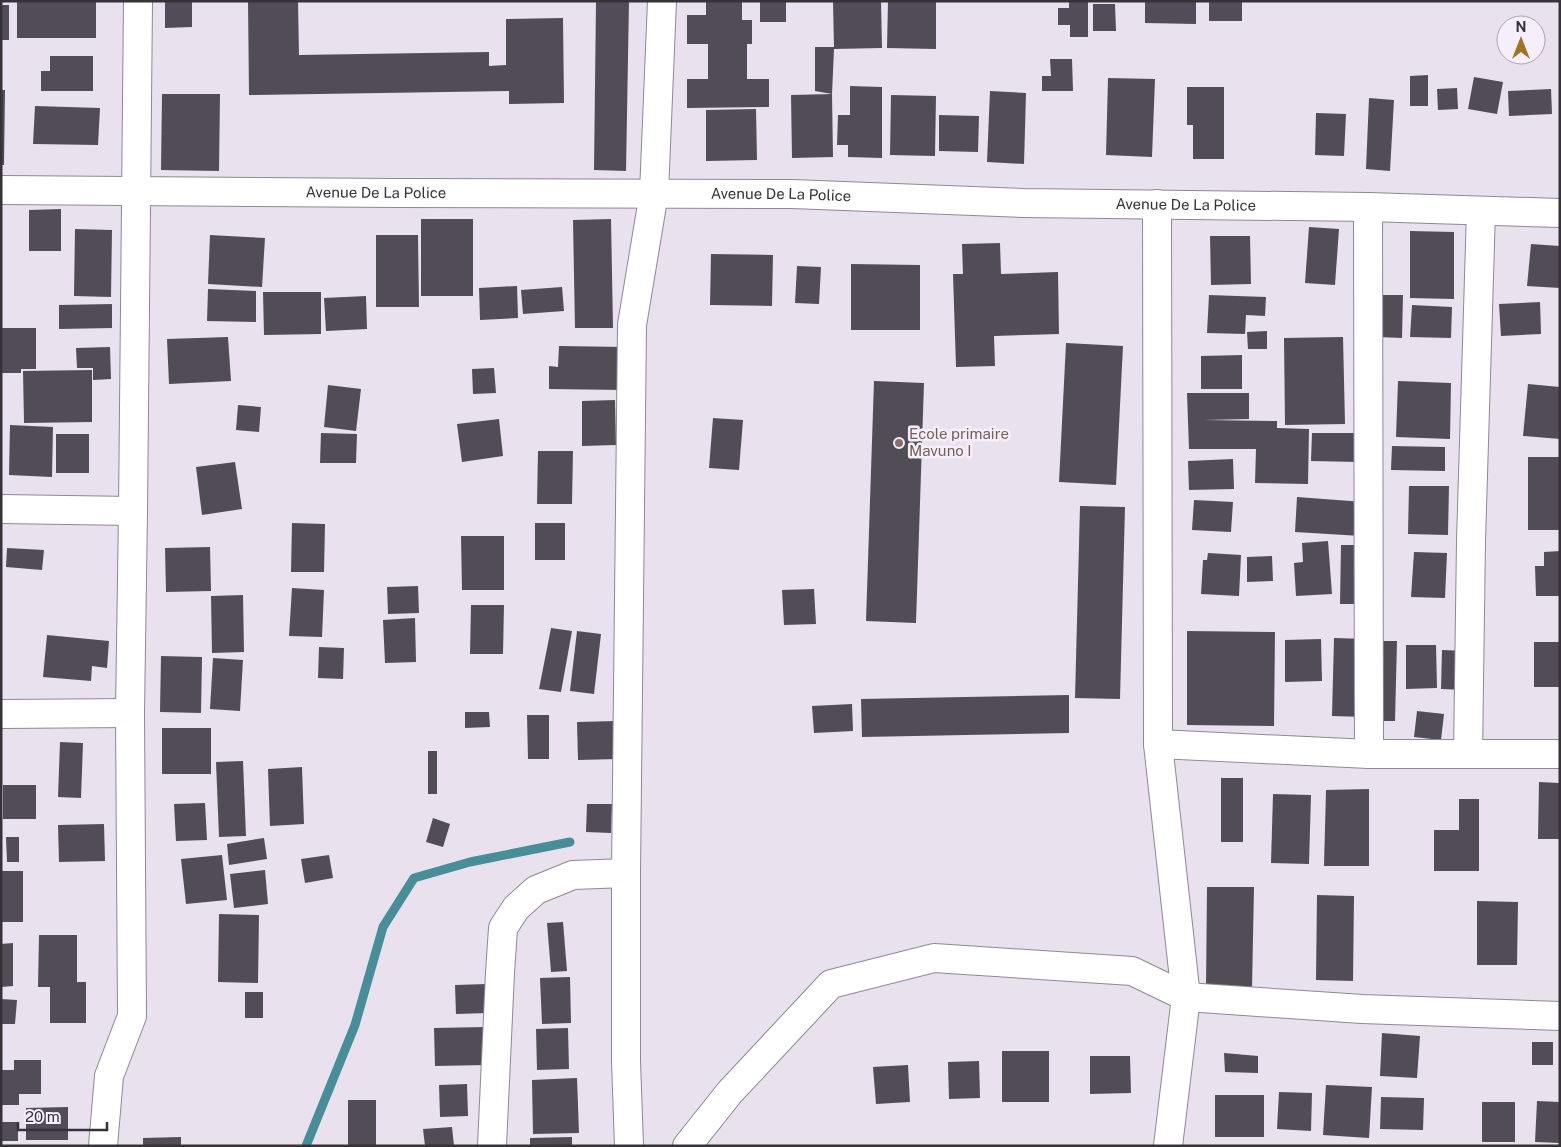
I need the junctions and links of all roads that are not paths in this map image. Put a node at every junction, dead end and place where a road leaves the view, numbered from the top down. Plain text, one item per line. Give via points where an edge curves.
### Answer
1 (138, 1) edge
2 (662, 1) edge
3 (1, 190) edge
4 (136, 190) junction
5 (654, 194) junction
6 (1157, 204) junction
7 (1368, 207) junction
8 (1481, 211) junction
9 (1560, 213) edge
10 (1, 509) edge
11 (134, 511) junction
12 (1, 714) edge
13 (130, 714) junction
14 (1158, 744) junction
15 (1369, 754) junction
16 (1468, 754) junction
17 (1560, 754) edge
18 (626, 873) junction
19 (1186, 997) junction
20 (1560, 1016) edge
21 (103, 1146) edge
22 (492, 1146) edge
23 (629, 1146) edge
24 (687, 1146) edge
25 (1168, 1146) edge

1 - 4 street
2 - 5 street
3 - 4 street, Avenue De La Police
4 - 5 street, Avenue De La Police
4 - 11 street
5 - 6 street, Avenue De La Police via 792,194 1022,203
5 - 18 street via 632,325
6 - 7 street, Avenue De La Police
6 - 14 street
7 - 8 street, Avenue De La Police
7 - 15 street
8 - 9 street, Avenue De La Police
8 - 16 street
10 - 11 street
11 - 13 street
12 - 13 street
13 - 21 street via 132,1016 109,1076
14 - 15 street
14 - 19 street
15 - 16 street
16 - 17 street
18 - 22 street via 573,875 536,890 516,908 504,928
18 - 23 street
19 - 20 street via 1362,1009
19 - 24 street via 1132,971 934,958 830,984 730,1092
19 - 25 street

